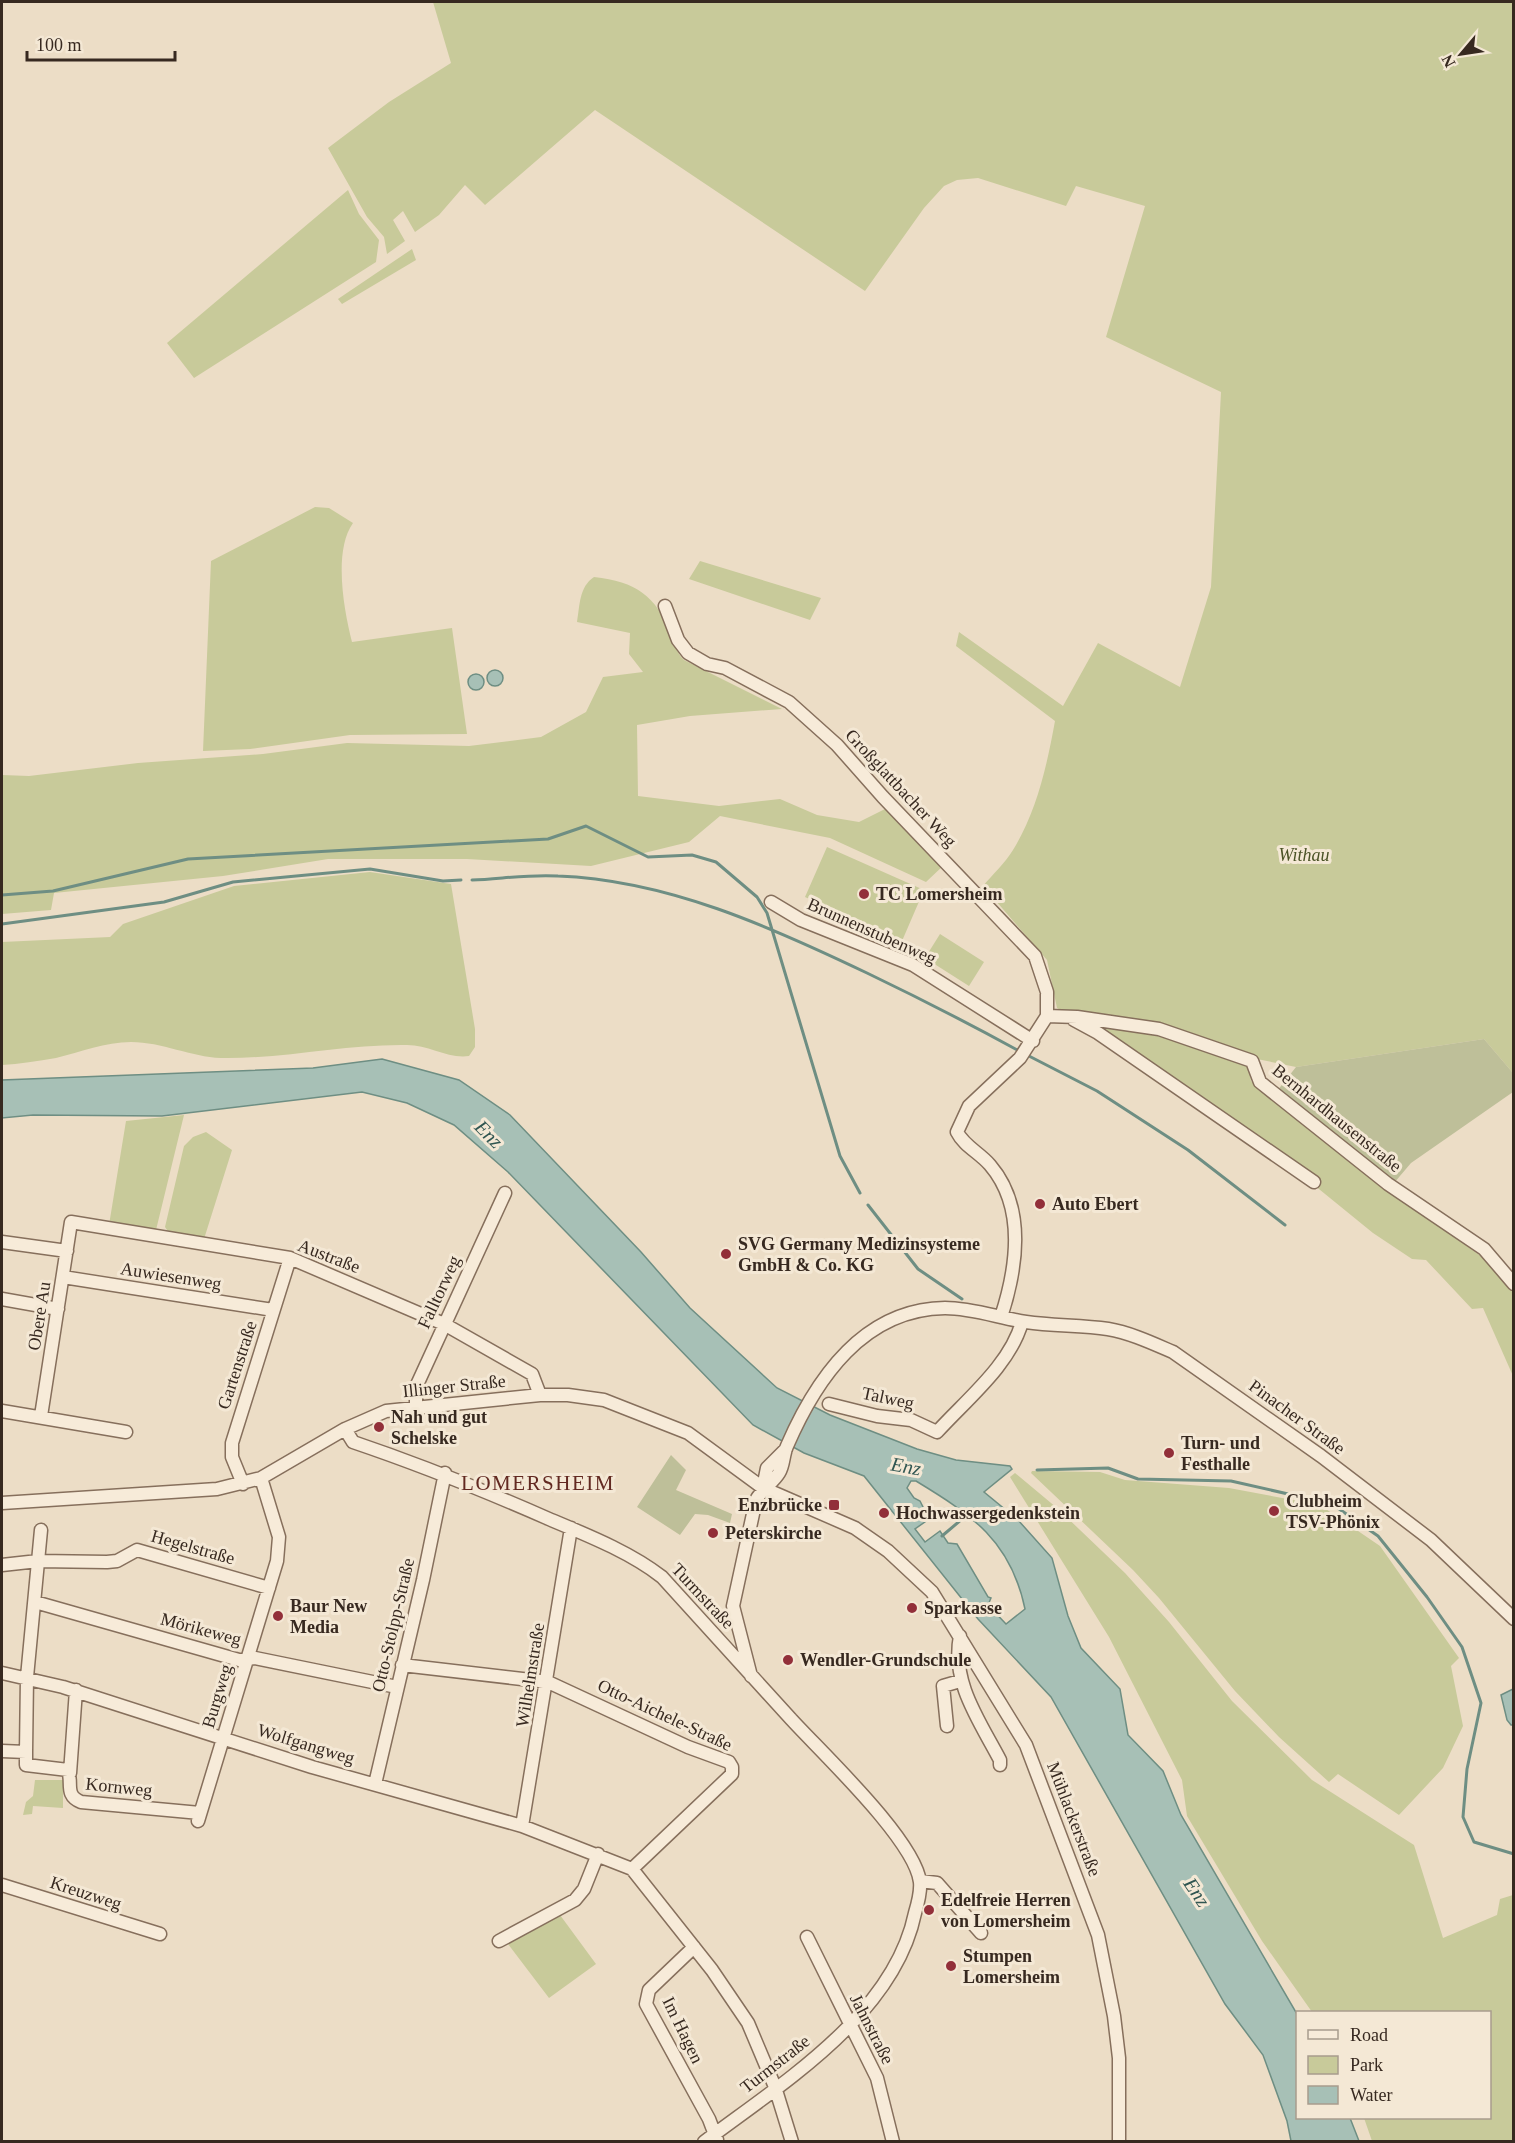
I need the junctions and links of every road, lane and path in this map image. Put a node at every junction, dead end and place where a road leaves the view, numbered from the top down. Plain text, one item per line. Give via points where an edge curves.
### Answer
1 (665, 606) dead end
2 (771, 902) dead end
3 (1047, 1016) junction
4 (1067, 1016) junction
5 (1031, 1044) junction
6 (1314, 1182) dead end
7 (505, 1193) dead end
8 (71, 1222) joint
9 (2, 1242) edge
10 (67, 1251) junction
11 (290, 1258) junction
12 (63, 1277) junction
13 (1514, 1284) edge
14 (2, 1299) edge
15 (58, 1309) junction
16 (273, 1310) junction
17 (1001, 1317) junction
18 (1022, 1322) junction
19 (444, 1324) junction
20 (540, 1395) junction
21 (829, 1404) dead end
22 (416, 1408) junction
23 (2, 1411) edge
24 (41, 1416) junction
25 (345, 1429) junction
26 (126, 1431) dead end
27 (444, 1473) junction
28 (261, 1478) junction
29 (243, 1484) junction
30 (763, 1488) junction
31 (2, 1503) edge
32 (571, 1528) junction
33 (41, 1530) dead end
34 (888, 1551) joint
35 (38, 1561) junction
36 (2, 1564) edge
37 (269, 1587) junction
38 (35, 1602) junction
39 (1514, 1619) edge
40 (960, 1636) junction
41 (248, 1659) junction
42 (402, 1665) junction
43 (2, 1673) edge
44 (751, 1676) junction
45 (27, 1677) junction
46 (960, 1681) junction
47 (548, 1682) junction
48 (397, 1687) junction
49 (76, 1690) junction
50 (947, 1726) dead end
51 (223, 1738) junction
52 (2, 1751) edge
53 (26, 1752) junction
54 (1000, 1765) dead end
55 (70, 1773) junction
56 (375, 1784) junction
57 (199, 1817) joint
58 (522, 1827) junction
59 (598, 1854) junction
60 (632, 1869) junction
61 (920, 1881) junction
62 (2, 1885) edge
63 (981, 1933) dead end
64 (160, 1934) dead end
65 (807, 1937) dead end
66 (499, 1941) dead end
67 (694, 1947) junction
68 (850, 2026) junction
69 (775, 2087) junction
70 (716, 2137) edge
71 (704, 2142) edge
72 (792, 2142) edge
73 (893, 2142) edge
74 (1119, 2142) edge

1 - 3 street, Großglattbacher Weg via 678,640 688,653 789,702 837,745 1035,956 1047,992
2 - 5 street, Brunnenstubenweg via 801,920 913,965 1018,1031
3 - 4 street, Bernhardhausenstraße
3 - 5 street
4 - 6 street via 1098,1033
4 - 13 street, Bernhardhausenstraße via 1158,1029 1252,1061 1260,1083 1388,1184 1484,1249
5 - 17 street via 969,1106 957,1132 1001,1180 1012,1213 1014,1260
7 - 19 street, Falltorweg
8 - 10 street, Obere Au
8 - 11 street, Austraße
9 - 10 street
10 - 12 street, Obere Au
11 - 16 street, Gartenstraße
11 - 19 street, Austraße
12 - 15 street, Obere Au
12 - 16 street, Auwiesenweg
14 - 15 street
15 - 24 street, Obere Au
16 - 29 street, Gartenstraße via 232,1443 232,1456
17 - 18 street, Pinacher Straße
17 - 30 street, Pinacher Straße via 947,1308 923,1310 901,1316 864,1335 847,1349 815,1390 778,1462 778,1474
18 - 21 street, Talweg via 1004,1359 937,1432 911,1420
18 - 39 street, Pinacher Straße via 1108,1329 1173,1352 1431,1540
19 - 20 street, Austraße via 532,1374
19 - 22 street, Falltorweg via 416,1387
20 - 22 street, Illinger Straße
20 - 30 street, Illinger Straße via 604,1400 688,1433
22 - 25 street, Illinger Straße via 371,1416
23 - 24 street
24 - 26 street
25 - 27 street, Turmstraße via 353,1442
25 - 28 street, Illinger Straße
27 - 32 street, Turmstraße
27 - 42 street, Otto-Stolpp-Straße
28 - 29 street, Illinger Straße
28 - 37 street, Burgweg via 279,1537
29 - 31 street, Illinger Straße via 208,1490
30 - 34 street, Illinger Straße via 833,1517
30 - 44 street, Pinacher Straße via 750,1519 733,1606
32 - 44 street, Turmstraße via 663,1577
32 - 47 street, Wilhelmstraße
33 - 35 street
34 - 40 street, Mühlackerstraße via 932,1592
35 - 36 street, Hegelstraße
35 - 37 street, Hegelstraße via 117,1561 137,1550
35 - 38 street
37 - 41 street, Burgweg
38 - 41 street, Mörikeweg via 239,1660
38 - 45 street
40 - 46 street
40 - 74 street, Mühlackerstraße via 1026,1745 1098,1935 1119,2058
41 - 48 street, Mörikeweg
41 - 51 street, Burgweg
42 - 47 street
42 - 48 street, Otto-Stolpp-Straße
43 - 45 street, Wolfgangweg
44 - 61 street, Turmstraße via 859,1791 906,1851
45 - 49 street, Wolfgangweg
45 - 53 street
46 - 50 street via 943,1686
46 - 54 street
47 - 58 street, Wilhelmstraße
47 - 60 street, Otto-Aichele-Straße via 729,1762 732,1767 732,1774
48 - 56 street, Otto-Stolpp-Straße
49 - 51 street, Wolfgangweg
49 - 55 street
51 - 56 street, Wolfgangweg
51 - 57 street, Burgweg
52 - 53 street
53 - 55 street, Kornweg via 26,1765
55 - 57 street, Kornweg via 69,1791 73,1799 81,1802
56 - 58 street, Wolfgangweg
58 - 59 street, Wolfgangweg
59 - 60 street, Wolfgangweg
59 - 66 street via 584,1889 575,1900
60 - 67 street, Wolfgangweg
61 - 63 street via 937,1883
61 - 68 street, Turmstraße via 913,1926 904,1952
62 - 64 street, Kreuzweg
65 - 68 street, Jahnstraße
67 - 69 street, Wolfgangweg via 748,2023
67 - 70 street, Im Hagen via 649,1990 646,2004
68 - 69 street, Turmstraße
68 - 73 street, Jahnstraße via 878,2078
69 - 70 street, Turmstraße
69 - 72 street, Wolfgangweg
70 - 71 street, Turmstraße

